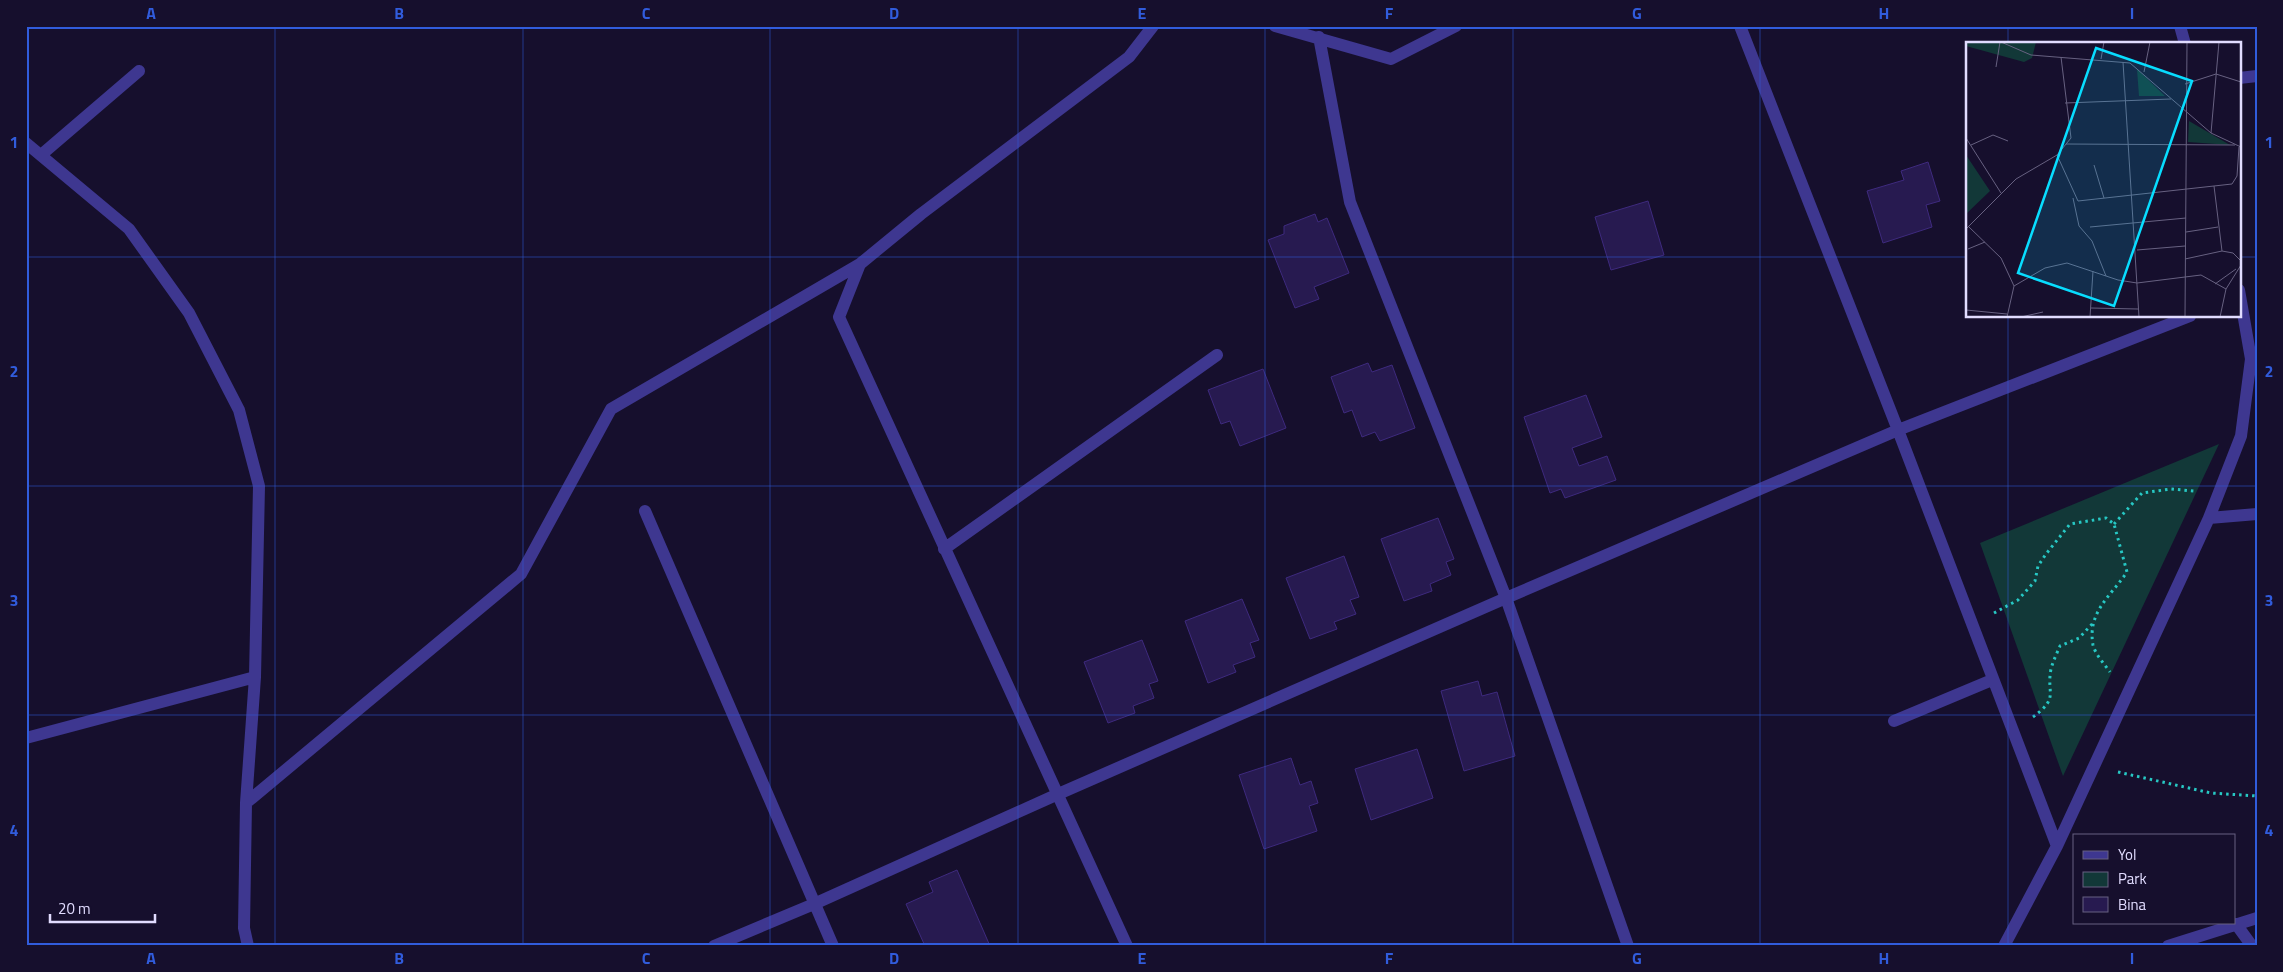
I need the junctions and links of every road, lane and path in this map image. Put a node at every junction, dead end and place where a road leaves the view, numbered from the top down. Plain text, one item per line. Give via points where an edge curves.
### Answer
1 (1153, 26) edge
2 (1275, 26) edge
3 (1456, 26) edge
4 (1740, 26) edge
5 (2180, 26) edge
6 (1319, 37) junction
7 (2184, 42) edge
8 (139, 71) dead end
9 (2257, 76) edge
10 (2240, 78) edge
11 (26, 143) edge
12 (41, 155) junction
13 (860, 264) junction
14 (2240, 295) edge
15 (2185, 318) edge
16 (1217, 355) dead end
17 (1898, 430) junction
18 (2218, 496) junction
19 (645, 512) dead end
20 (2257, 514) edge
21 (2209, 518) junction
22 (2114, 524) junction
23 (944, 549) junction
24 (1506, 598) junction
25 (2094, 622) junction
26 (1972, 626) junction
27 (255, 677) junction
28 (1992, 680) junction
29 (2126, 696) junction
30 (1894, 721) dead end
31 (2012, 732) junction
32 (26, 738) edge
33 (2093, 767) junction
34 (1056, 795) junction
35 (2257, 796) edge
36 (246, 803) junction
37 (2056, 846) junction
38 (814, 904) junction
39 (2257, 918) edge
40 (2236, 924) junction
41 (248, 946) edge
42 (714, 946) edge
43 (833, 946) edge
44 (1127, 946) edge
45 (1628, 946) edge
46 (2004, 946) edge
47 (2168, 946) edge
48 (2252, 946) edge

1 - 13 street via 1129,57
2 - 6 street
3 - 6 street via 1391,59
4 - 17 street
5 - 7 street
6 - 24 street via 1350,202
8 - 12 street
9 - 10 street
11 - 12 street
12 - 27 street via 129,229 189,313 239,410 259,486
13 - 23 street via 839,317
13 - 36 street via 611,409 521,574
14 - 18 street via 2251,360 2241,436
15 - 17 street
16 - 23 street
17 - 24 street
17 - 26 street
18 - 21 street
18 - 22 path via 2171,489 2142,493
19 - 38 street
20 - 21 street
21 - 29 street
22 - 25 path via 2127,572 2099,606
22 - 26 path via 2106,518 2070,524 2038,566 2035,581 2018,600
23 - 34 street
24 - 34 street
24 - 45 street
25 - 29 path via 2093,646
25 - 31 path via 2079,638 2060,646 2051,670 2052,690 2046,707
26 - 28 street
27 - 32 street
27 - 36 street
28 - 30 street
28 - 31 street
29 - 33 street
31 - 37 street
33 - 35 path via 2211,792
33 - 37 street
34 - 38 street
34 - 44 street
36 - 41 street via 244,928
37 - 46 street
38 - 42 street
38 - 43 street
39 - 40 street
40 - 47 street
40 - 48 street

